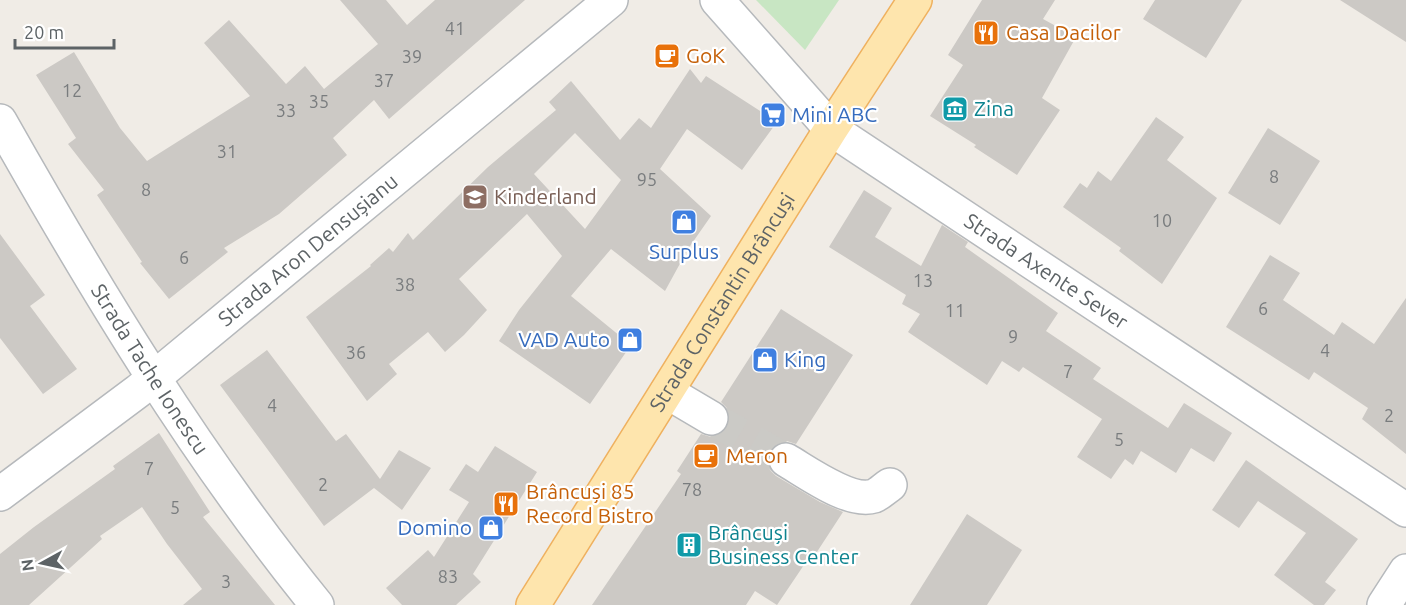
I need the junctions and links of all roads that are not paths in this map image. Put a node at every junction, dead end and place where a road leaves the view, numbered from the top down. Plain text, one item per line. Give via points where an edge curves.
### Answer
1 (611, 0) edge
2 (717, 0) edge
3 (915, 0) edge
4 (0, 121) edge
5 (831, 129) junction
6 (152, 379) junction
7 (667, 392) junction
8 (711, 418) tunnel mouth
9 (786, 460) tunnel mouth
10 (890, 485) dead end
11 (0, 494) edge
12 (1406, 510) edge
13 (1406, 571) edge
14 (317, 605) edge
15 (533, 605) edge
16 (1384, 605) edge

1 - 6 street, Strada Aron Densușianu
2 - 5 street, Strada Axente Sever
3 - 5 main road, Strada Constantin Brâncuși
4 - 6 street, Strada Tache Ionescu
5 - 7 main road, Strada Constantin Brâncuși
5 - 12 street, Strada Axente Sever
6 - 11 street, Strada Aron Densușianu
6 - 14 street, Strada Tache Ionescu via 221,480
7 - 8 street
7 - 15 main road, Strada Constantin Brâncuși
9 - 10 street via 849,495 875,495
13 - 16 street

